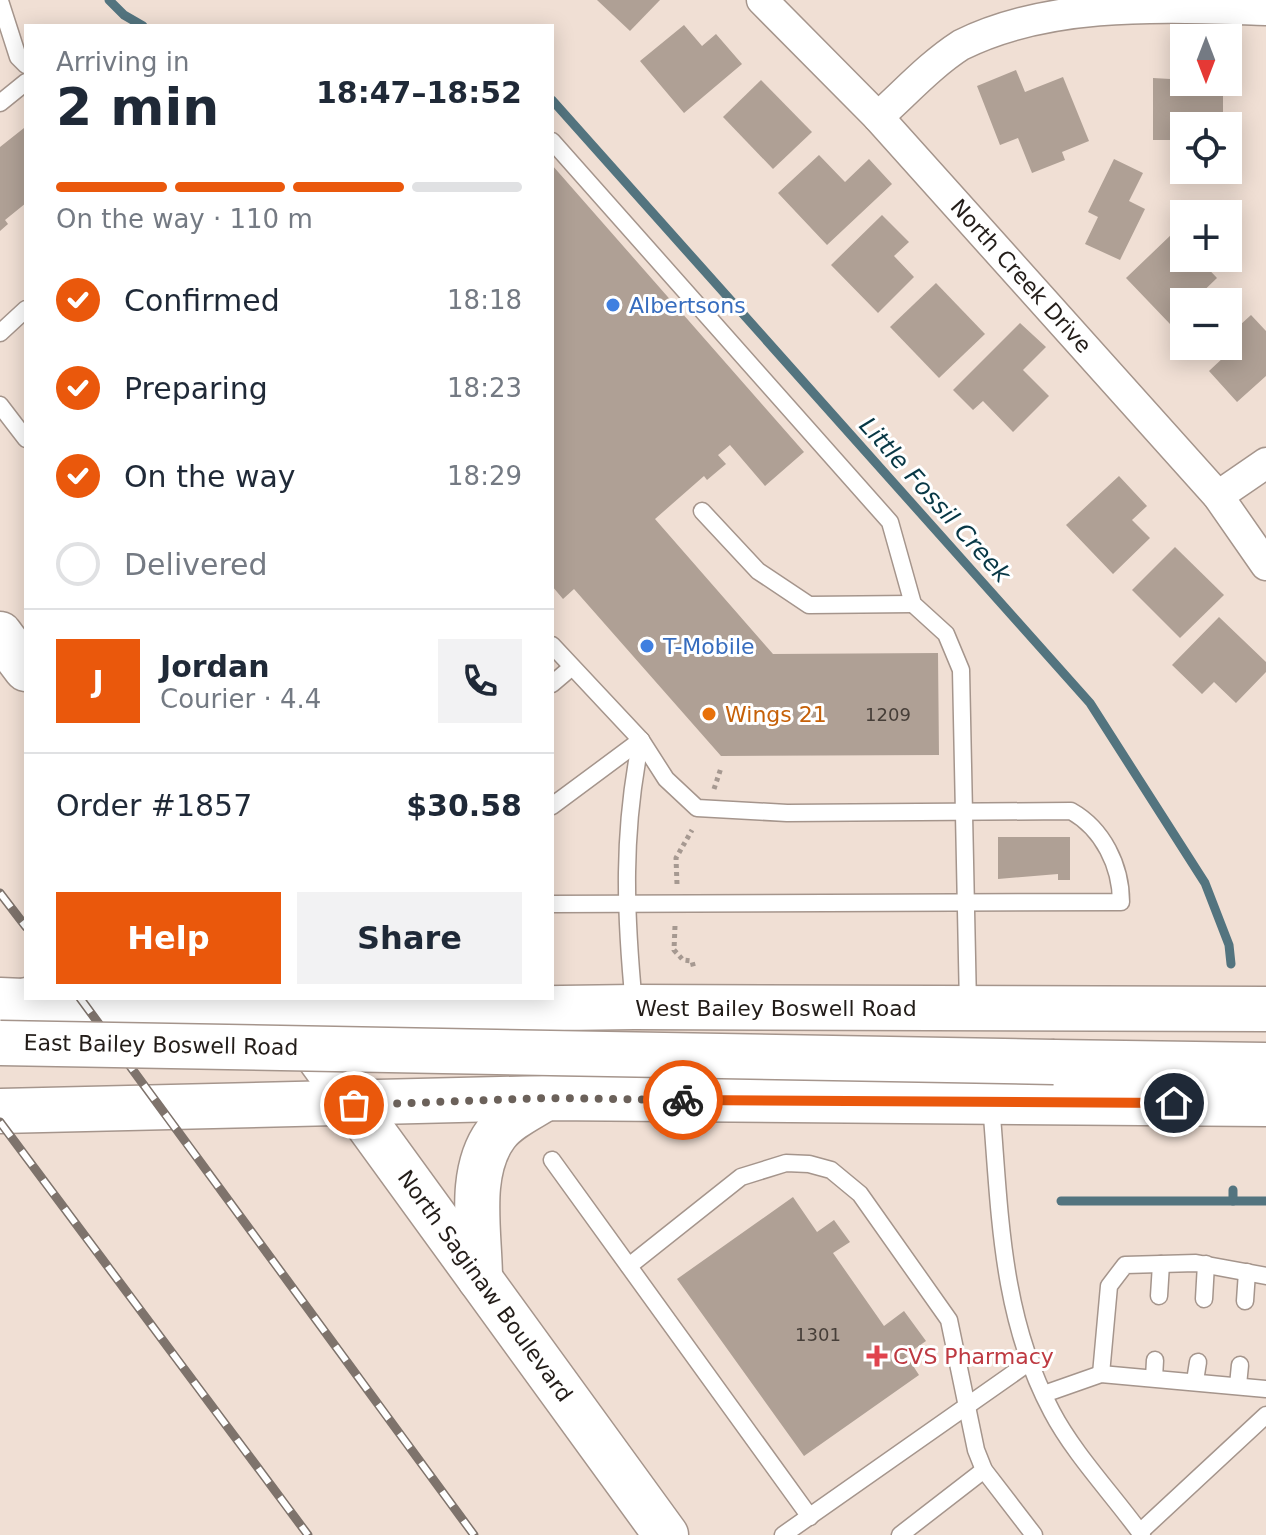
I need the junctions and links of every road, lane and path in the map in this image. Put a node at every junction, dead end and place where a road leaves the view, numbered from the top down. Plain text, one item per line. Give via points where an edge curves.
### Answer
1 (762, 0) edge
2 (0, 1) edge
3 (1266, 10) edge
4 (24, 63) edge
5 (24, 84) edge
6 (0, 103) edge
7 (878, 117) junction
8 (554, 143) edge
9 (24, 311) edge
10 (0, 333) edge
11 (0, 405) edge
12 (24, 433) edge
13 (1266, 463) edge
14 (1218, 496) junction
15 (702, 511) dead end
16 (1266, 565) edge
17 (913, 604) junction
18 (0, 634) edge
19 (554, 647) edge
20 (24, 666) edge
21 (572, 667) junction
22 (554, 682) edge
23 (641, 740) junction
24 (721, 768) dead end
25 (554, 805) edge
26 (703, 809) junction
27 (961, 814) junction
28 (964, 901) junction
29 (676, 902) junction
30 (624, 903) junction
31 (554, 904) edge
32 (694, 969) dead end
33 (14, 1006) edge
34 (634, 1007) junction
35 (968, 1008) junction
36 (492, 1009) junction
37 (1266, 1009) edge
38 (296, 1021) edge
39 (1266, 1034) edge
40 (0, 1043) edge
41 (1053, 1048) junction
42 (0, 1063) edge
43 (1266, 1065) edge
44 (546, 1098) junction
45 (991, 1102) junction
46 (1266, 1104) edge
47 (354, 1105) junction
48 (0, 1111) edge
49 (552, 1160) dead end
50 (1161, 1264) junction
51 (1206, 1264) junction
52 (629, 1266) junction
53 (1247, 1272) junction
54 (1266, 1276) edge
55 (480, 1279) junction
56 (1159, 1296) dead end
57 (1204, 1299) dead end
58 (1245, 1301) dead end
59 (1155, 1360) dead end
60 (1031, 1361) junction
61 (1198, 1362) dead end
62 (1240, 1365) dead end
63 (1101, 1374) junction
64 (1154, 1378) junction
65 (1195, 1381) junction
66 (1238, 1385) junction
67 (1266, 1389) edge
68 (1044, 1394) junction
69 (967, 1406) junction
70 (1266, 1415) edge
71 (984, 1470) junction
72 (810, 1517) junction
73 (1141, 1534) edge
74 (666, 1535) edge
75 (783, 1535) edge
76 (900, 1535) edge
77 (1034, 1535) edge

1 - 7 street, North Creek Drive
2 - 4 lane
3 - 7 street via 1086,4 1040,12 1001,24 962,45
5 - 6 lane
7 - 14 street, North Creek Drive
8 - 17 lane via 890,522
9 - 10 lane
11 - 12 lane
13 - 14 street
14 - 16 street, North Creek Drive
15 - 17 lane via 758,571 809,605
17 - 27 lane via 946,634 961,670
18 - 20 main road
19 - 21 lane
21 - 22 lane
21 - 23 lane
23 - 25 lane
23 - 26 lane via 666,779
23 - 30 lane via 631,790
24 - 26 path
26 - 27 lane
26 - 29 path via 676,858
27 - 28 lane
27 - 28 lane via 1071,811 1092,823 1121,877 1121,902
28 - 29 lane
28 - 35 lane
29 - 30 lane
29 - 32 path via 674,950 692,961
30 - 31 lane
30 - 34 lane
33 - 38 main road, East Bailey Boswell Road
34 - 35 main road, West Bailey Boswell Road
34 - 36 main road, West Bailey Boswell Road
35 - 37 main road, West Bailey Boswell Road
36 - 38 main road, West Bailey Boswell Road
36 - 44 main road
38 - 40 main road, East Bailey Boswell Road, bridge
38 - 41 main road, West Bailey Boswell Road
38 - 42 main road via 279,1045 236,1064
38 - 47 main road, North Saginaw Boulevard
39 - 41 main road, West Bailey Boswell Road
41 - 43 main road, West Bailey Boswell Road
44 - 45 main road
44 - 47 main road
44 - 55 main road via 506,1124 483,1161
45 - 46 main road
45 - 60 lane via 1005,1276
47 - 48 main road
47 - 55 main road, North Saginaw Boulevard
49 - 52 lane
50 - 51 lane
50 - 56 lane
50 - 63 lane via 1125,1265 1109,1286
51 - 53 lane
51 - 57 lane
52 - 69 lane via 741,1177 786,1163 831,1170 860,1194 949,1320
52 - 72 lane
53 - 54 lane
53 - 58 lane
55 - 74 main road, North Saginaw Boulevard
59 - 64 lane
60 - 68 lane
60 - 69 lane
61 - 65 lane
62 - 66 lane
63 - 64 lane
63 - 68 lane
64 - 65 lane
65 - 66 lane
66 - 67 lane
68 - 73 lane
69 - 71 lane
69 - 72 lane
70 - 73 lane
71 - 76 lane
71 - 77 lane
72 - 75 lane

